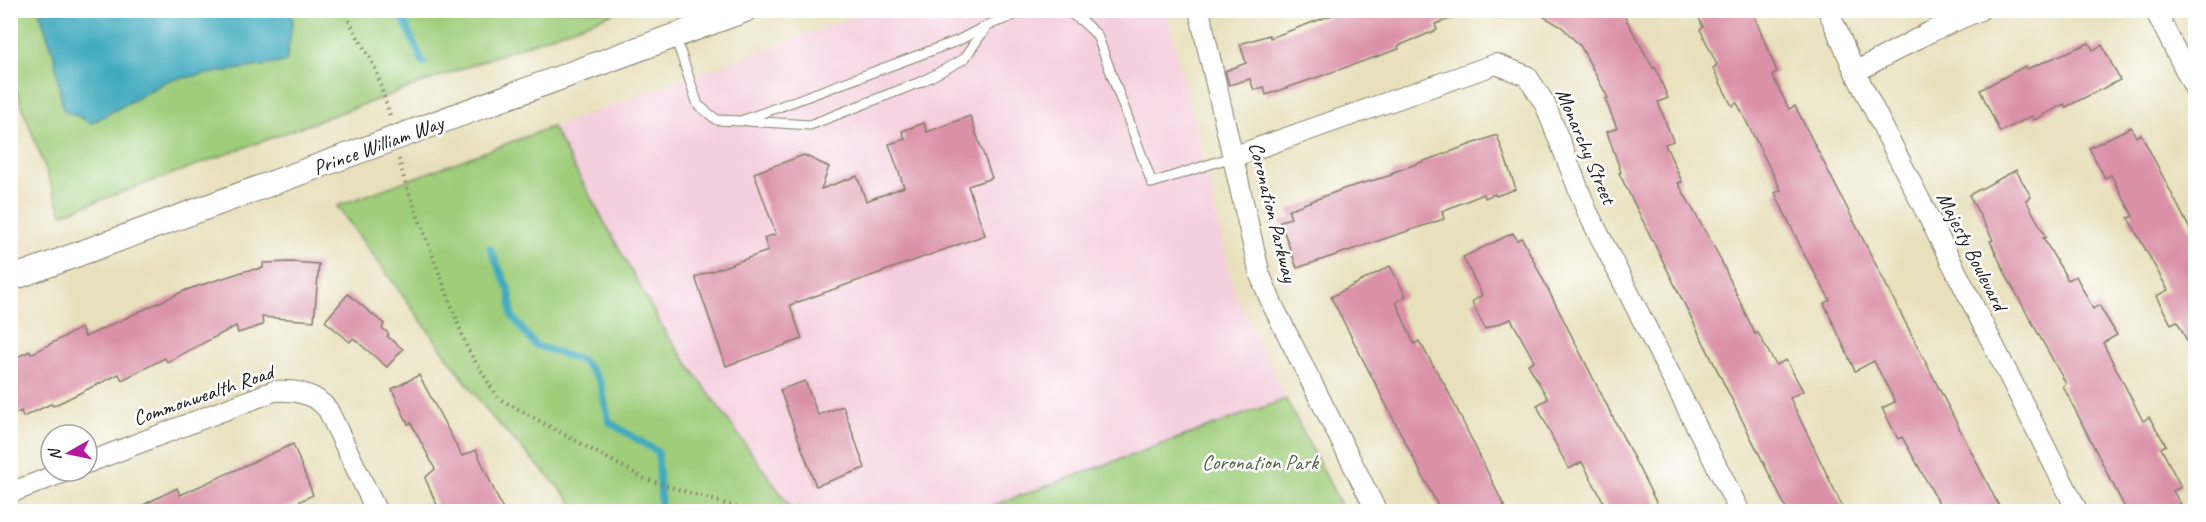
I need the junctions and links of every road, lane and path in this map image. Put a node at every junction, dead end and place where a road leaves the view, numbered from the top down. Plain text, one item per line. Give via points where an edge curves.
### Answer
1 (343, 10) edge
2 (745, 10) edge
3 (1028, 10) edge
4 (1065, 10) edge
5 (1199, 10) edge
6 (1828, 10) edge
7 (1980, 10) edge
8 (2155, 10) edge
9 (988, 26) junction
10 (675, 36) junction
11 (1855, 72) junction
12 (2196, 91) edge
13 (386, 99) dead end
14 (741, 120) junction
15 (1235, 156) junction
16 (404, 179) dead end
17 (10, 279) edge
18 (99, 458) edge
19 (39, 482) edge
20 (10, 493) edge
21 (377, 512) edge
22 (752, 512) edge
23 (1377, 512) edge
24 (1740, 512) edge
25 (2078, 512) edge

1 - 13 path via 376,70
2 - 10 street, Prince William Way
3 - 9 lane
4 - 15 lane via 1097,35 1152,183
5 - 15 street, Coronation Parkway
6 - 11 street, Majesty Boulevard
7 - 11 street
8 - 12 street
9 - 14 lane
9 - 14 lane via 964,59 923,81 810,125
10 - 14 lane via 698,105 717,120
10 - 17 street, Prince William Way
11 - 25 street, Majesty Boulevard
15 - 23 street, Coronation Parkway via 1260,275
15 - 24 street, Monarchy Street via 1496,64 1527,76 1545,104 1587,211
16 - 22 path via 468,350 498,398 645,479
18 - 21 street, Commonwealth Road via 274,391 291,390 321,401 328,410
19 - 20 street

